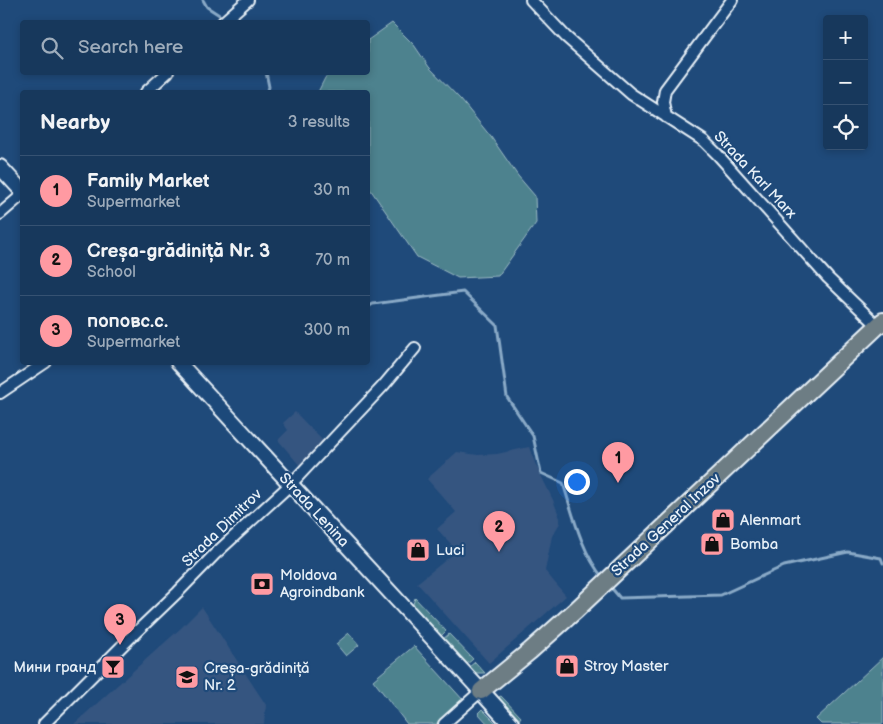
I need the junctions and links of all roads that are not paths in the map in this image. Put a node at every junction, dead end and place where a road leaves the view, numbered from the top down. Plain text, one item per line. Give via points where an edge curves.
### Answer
1 (248, 0) edge
2 (531, 0) edge
3 (732, 0) edge
4 (225, 20) edge
5 (165, 75) edge
6 (148, 90) edge
7 (666, 117) junction
8 (0, 167) edge
9 (20, 189) edge
10 (20, 197) edge
11 (0, 214) edge
12 (880, 323) edge
13 (415, 348) dead end
14 (41, 365) edge
15 (181, 365) edge
16 (0, 392) edge
17 (291, 484) junction
18 (481, 691) junction
19 (44, 724) edge
20 (444, 724) edge
21 (511, 724) edge

1 - 4 street
2 - 7 street, Strada Karl Marx via 573,44 631,94
3 - 7 street via 665,90
5 - 6 street
7 - 12 street, Strada Karl Marx via 704,141 828,278
8 - 9 street
10 - 11 street
12 - 18 main road, Strada General Inzov via 576,610
13 - 17 street, Strada Dimitrov
14 - 16 street
15 - 17 street, Strada Lenina
17 - 18 street, Strada Lenina
17 - 19 street, Strada Dimitrov via 215,554
18 - 20 street, Strada General Inzov
18 - 21 main road, Strada Lenina

